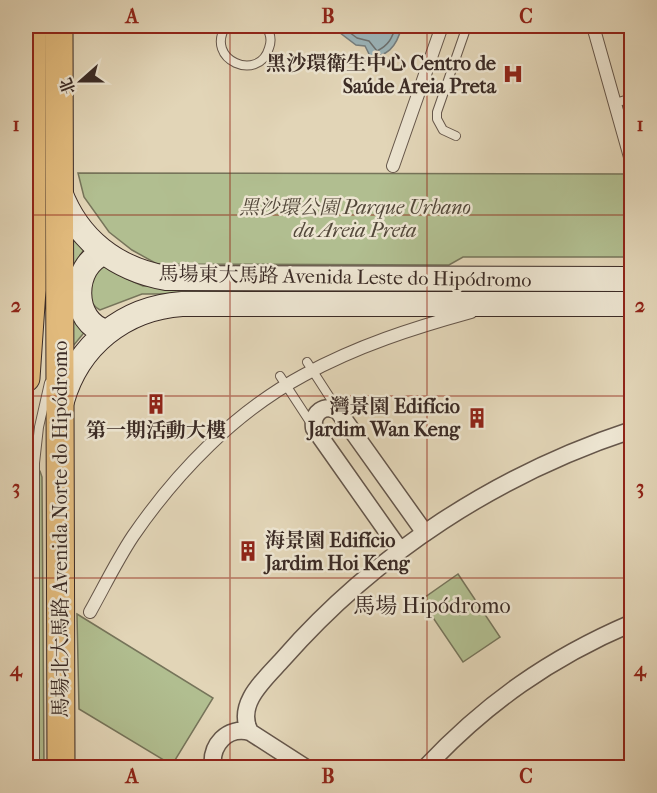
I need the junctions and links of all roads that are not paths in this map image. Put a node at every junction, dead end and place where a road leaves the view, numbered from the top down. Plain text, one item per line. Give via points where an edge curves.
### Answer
1 (32, 26) edge
2 (59, 26) edge
3 (226, 26) edge
4 (265, 26) edge
5 (442, 26) edge
6 (467, 26) edge
7 (593, 26) edge
8 (632, 98) edge
9 (615, 103) junction
10 (456, 136) dead end
11 (632, 165) edge
12 (393, 166) dead end
13 (60, 192) junction
14 (104, 253) junction
15 (632, 279) edge
16 (501, 304) junction
17 (632, 304) edge
18 (107, 332) junction
19 (60, 339) junction
20 (309, 367) junction
21 (26, 378) edge
22 (286, 381) junction
23 (60, 409) junction
24 (338, 411) junction
25 (314, 428) junction
26 (632, 430) edge
27 (425, 533) junction
28 (400, 550) junction
29 (90, 612) dead end
30 (632, 623) edge
31 (250, 732) junction
32 (35, 768) edge
33 (61, 768) edge
34 (213, 768) edge
35 (306, 768) edge
36 (425, 768) edge

1 - 21 main road, 馬場北大馬路 Avenida Norte do Hipódromo via 33,290
2 - 13 main road, 馬場北大馬路 Avenida Norte do Hipódromo
3 - 4 lane via 221,39 225,55 246,66 267,54 271,38
5 - 12 street
6 - 10 lane via 437,112 443,130
7 - 9 street
8 - 9 lane
9 - 11 street
13 - 14 main road, 馬場東大馬路 Avenida Leste do Hipódromo via 80,229
13 - 19 main road, 馬場北大馬路 Avenida Norte do Hipódromo
14 - 15 main road, 馬場東大馬路 Avenida Leste do Hipódromo via 144,273 177,279
14 - 18 main road via 93,258 83,271 80,302 89,322
16 - 17 main road, 馬場東大馬路 Avenida Leste do Hipódromo
16 - 18 main road, 馬場東大馬路 Avenida Leste do Hipódromo via 182,304 142,312
16 - 20 street, 馬場東大馬路 Avenida Leste do Hipódromo via 415,328
18 - 23 main road, 馬場東大馬路 Avenida Leste do Hipódromo via 74,370
19 - 23 main road, 馬場北大馬路 Avenida Norte do Hipódromo
19 - 32 lane via 41,415 35,463
20 - 22 street, 馬場東大馬路 Avenida Leste do Hipódromo
20 - 24 lane
22 - 25 lane
22 - 29 street, 馬場北大馬路 Avenida Norte do Hipódromo via 198,456 168,489 132,538
23 - 33 main road, 馬場北大馬路 Avenida Norte do Hipódromo
24 - 25 street via 329,407 319,410
24 - 27 street
25 - 28 street
26 - 27 street via 534,469
27 - 28 street
28 - 31 street via 324,616 256,690 245,711
30 - 36 street via 557,659 521,682 455,736
31 - 34 street via 233,731 220,740 212,759
31 - 35 street

